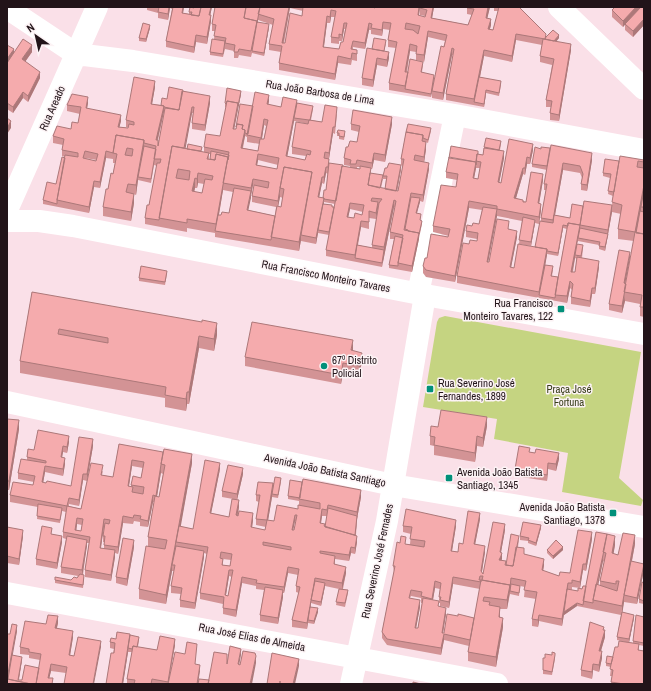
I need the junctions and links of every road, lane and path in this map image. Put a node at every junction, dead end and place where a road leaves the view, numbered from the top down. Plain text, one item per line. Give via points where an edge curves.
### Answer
1 (97, 7) edge
2 (559, 7) edge
3 (7, 8) edge
4 (76, 54) junction
5 (644, 89) edge
6 (455, 115) junction
7 (644, 150) edge
8 (7, 210) edge
9 (7, 221) edge
10 (421, 295) junction
11 (644, 334) edge
12 (7, 402) edge
13 (393, 485) junction
14 (644, 527) edge
15 (7, 593) edge
16 (357, 657) junction
17 (351, 684) edge
18 (496, 684) edge

1 - 4 street, Rua Areado
2 - 5 street
3 - 4 street, Rua João Barbosa de Lima
4 - 6 street, Rua João Barbosa de Lima via 133,61
4 - 8 street, Rua Areado
6 - 7 street, Rua João Barbosa de Lima
6 - 10 street, Rua Severino José Fernades
9 - 10 street, Rua Francisco Monteiro Tavares via 39,221 73,226
10 - 11 street, Rua Francisco Monteiro Tavares
10 - 13 street, Rua Severino José Fernades
12 - 13 street, Avenida João Batista Santiago
13 - 14 street, Avenida João Batista Santiago
13 - 16 street, Rua Severino José Fernades
15 - 16 street, Rua José Elias de Almeida
16 - 17 street, Rua Severino José Fernades
16 - 18 street, Rua José Elias de Almeida

